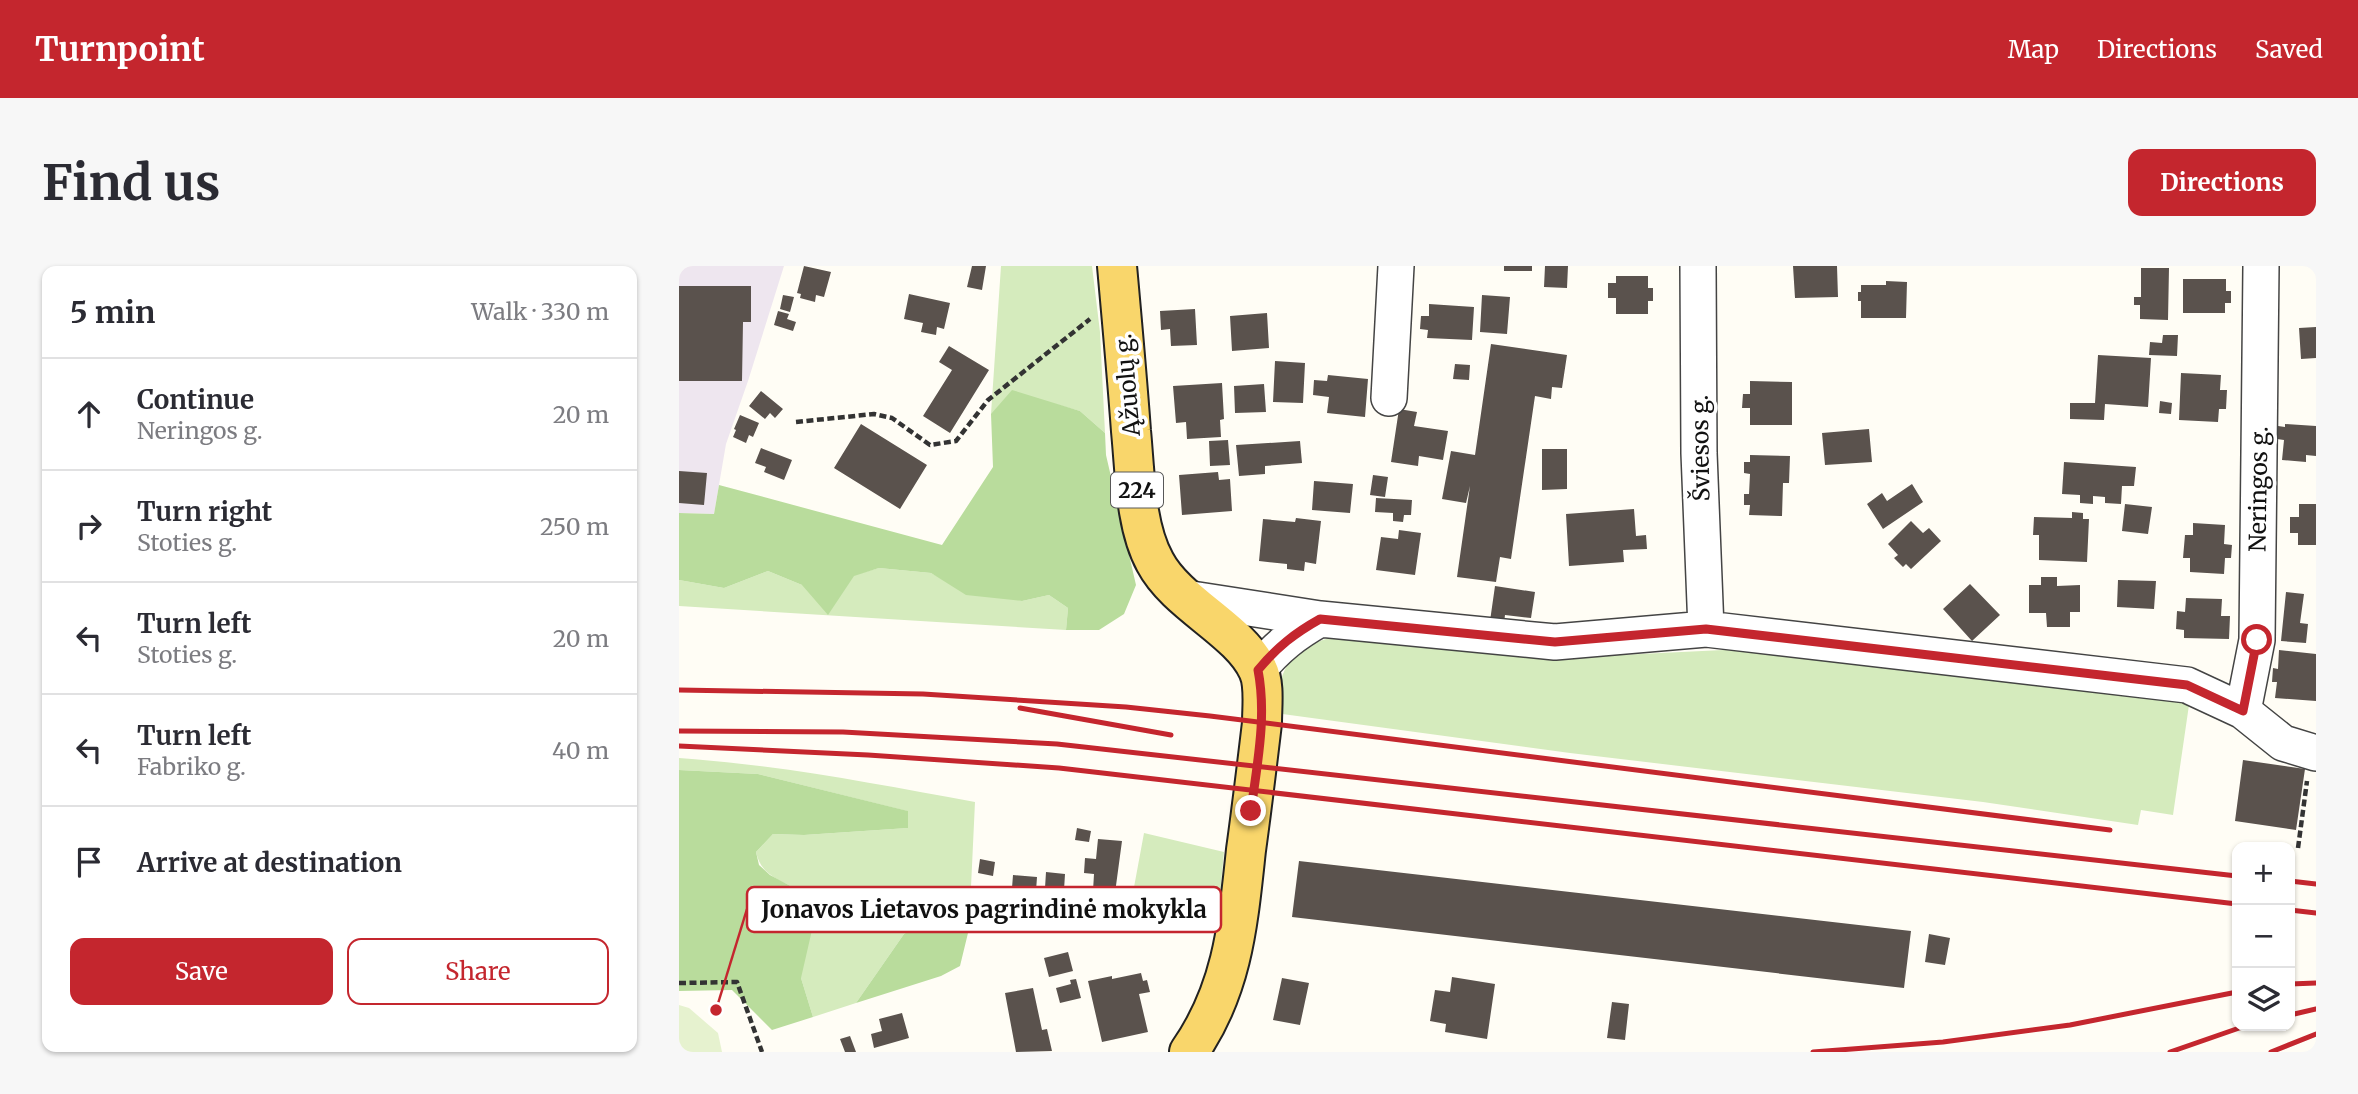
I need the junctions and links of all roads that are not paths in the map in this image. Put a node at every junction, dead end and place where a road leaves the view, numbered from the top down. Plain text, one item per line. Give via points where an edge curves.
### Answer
1 (1396, 266) edge
2 (1697, 266) edge
3 (2260, 266) edge
4 (1118, 282) edge
5 (1389, 398) dead end
6 (1185, 598) junction
7 (1320, 619) junction
8 (1706, 629) junction
9 (1258, 670) junction
10 (2243, 711) junction
11 (2314, 753) edge
12 (1189, 1052) edge

1 - 5 street
2 - 8 street, Šviesos g.
3 - 10 street, Neringos g. via 2257,640
4 - 6 main road, Ąžuolų g. / 224 via 1137,494 1145,534 1155,562
6 - 7 street
6 - 9 main road, Ąžuolų g. / 224 via 1240,645
7 - 8 street via 1555,642
7 - 9 street via 1293,634
8 - 10 street via 2187,685
9 - 12 main road via 1262,723 1235,939 1217,1003
10 - 11 street via 2283,743

